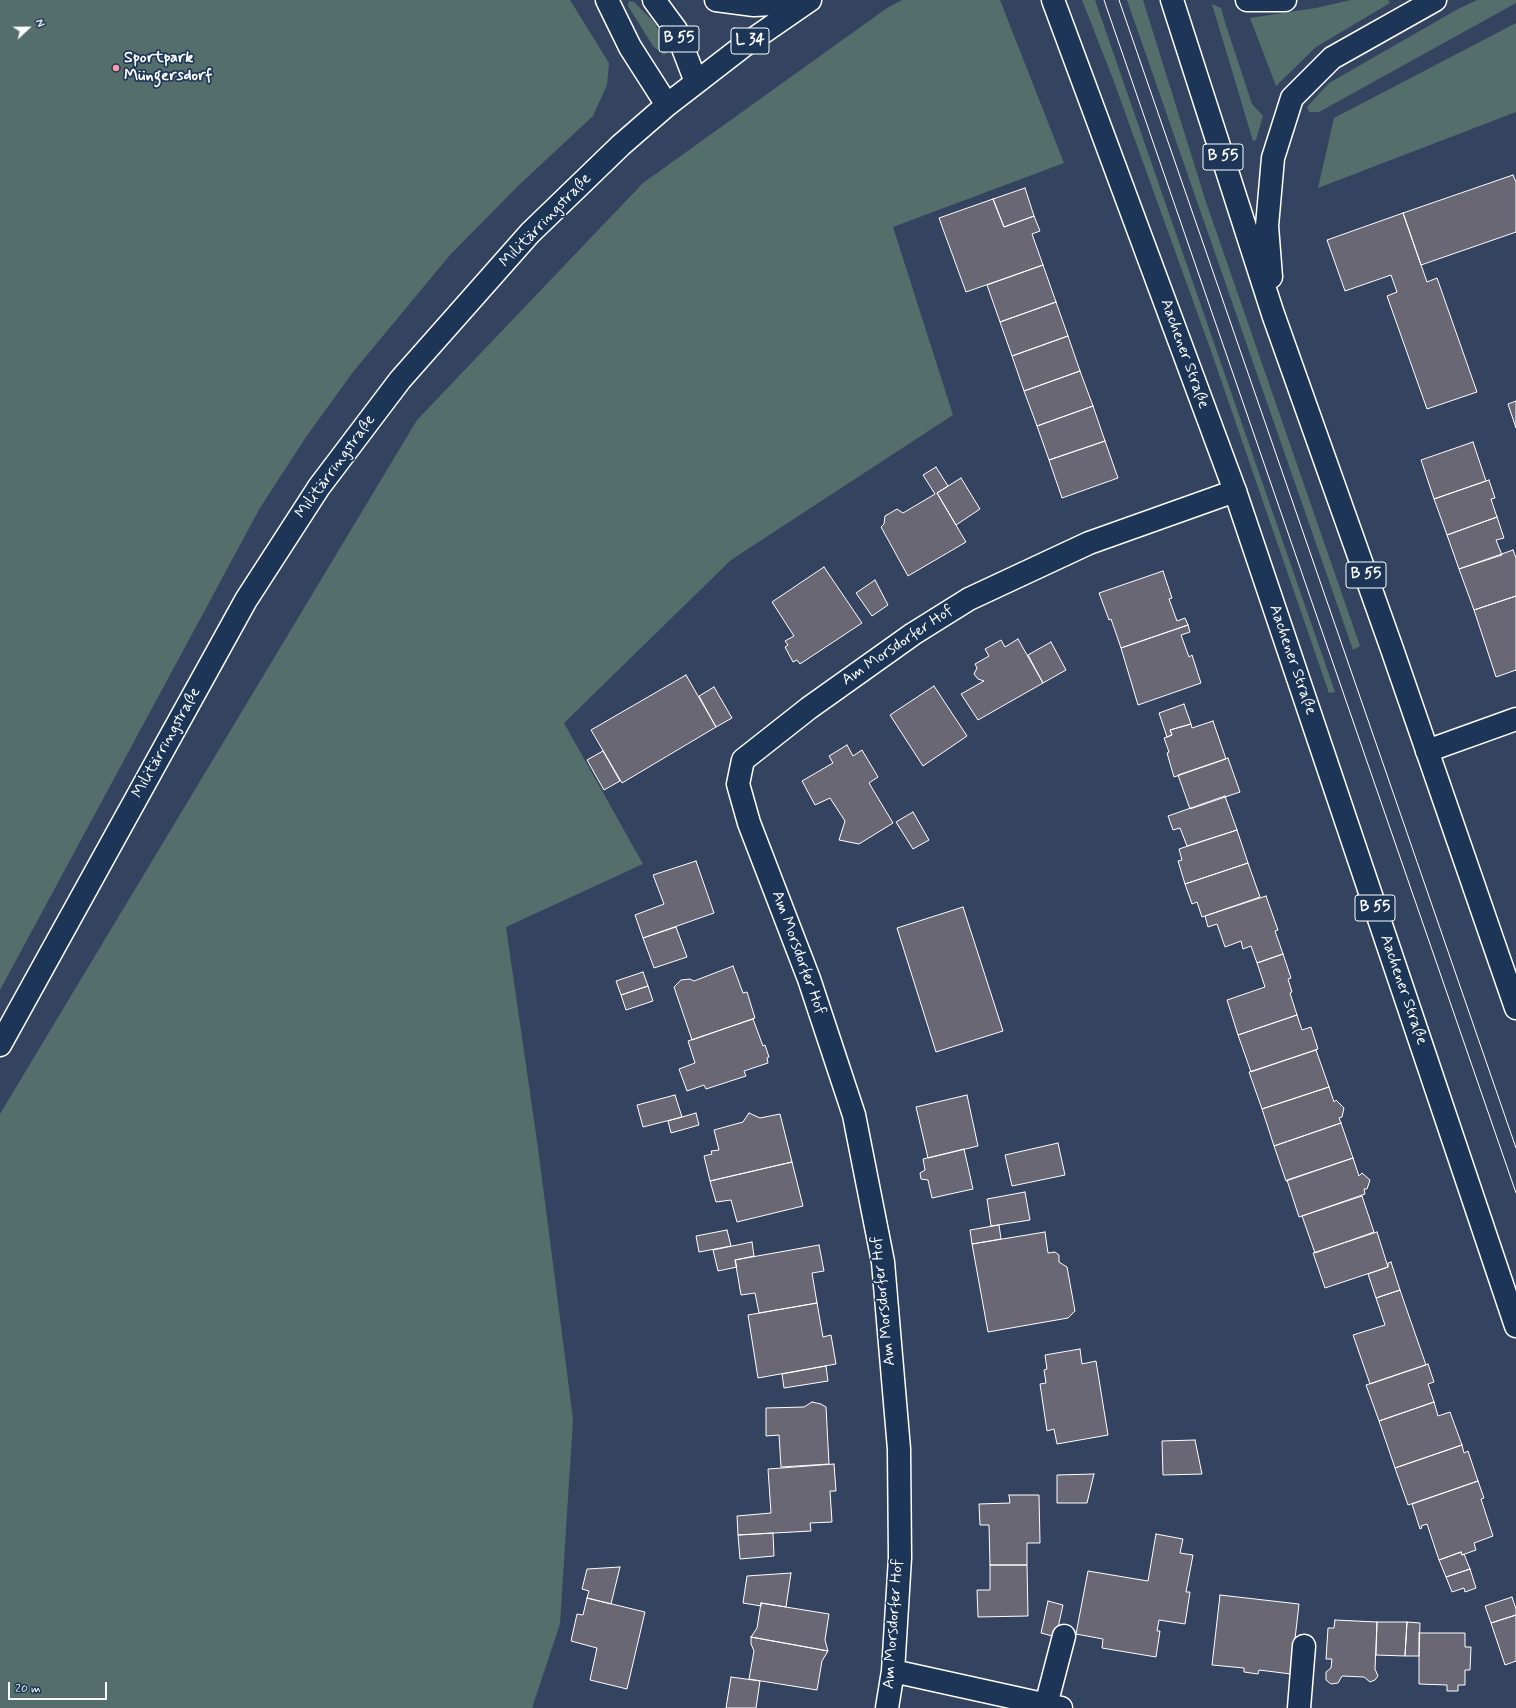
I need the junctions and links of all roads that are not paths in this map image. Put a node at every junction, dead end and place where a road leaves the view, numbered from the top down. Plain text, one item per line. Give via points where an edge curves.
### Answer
1 (607, 0) edge
2 (654, 0) edge
3 (716, 0) edge
4 (1053, 0) edge
5 (1172, 0) edge
6 (1247, 0) edge
7 (1285, 0) edge
8 (1435, 0) edge
9 (808, 1) edge
10 (696, 82) junction
11 (667, 105) junction
12 (1274, 314) junction
13 (1235, 491) junction
14 (1516, 720) edge
15 (1427, 751) junction
16 (1516, 1008) edge
17 (0, 1045) edge
18 (1516, 1326) edge
19 (1064, 1636) dead end
20 (1304, 1646) dead end
21 (893, 1671) junction
22 (1054, 1706) edge
23 (887, 1708) edge
24 (1299, 1708) edge

1 - 11 main road via 630,47
2 - 10 main road, B 55 via 676,30
3 - 9 main road via 754,5
4 - 13 main road, Aachener Straße / B 55
5 - 12 main road, B 55
6 - 7 main road
8 - 12 main road via 1332,58 1292,98 1273,158 1267,226
9 - 10 main road, Militärringstraße / L 34
10 - 11 main road, Militärringstraße / L 34
11 - 17 main road, Militärringstraße / L 34 via 621,145 530,233 400,380 319,487 246,600
12 - 15 main road, B 55
13 - 18 main road, Aachener Straße / B 55
13 - 21 main road, Am Morsdorfer Hof via 1089,543 969,599 913,634 809,708 743,760 738,784 749,823 809,979 854,1115 883,1262 898,1449 900,1558
14 - 15 main road
15 - 16 main road, B 55
19 - 22 main road
20 - 24 main road
21 - 22 main road
21 - 23 main road, Am Morsdorfer Hof

